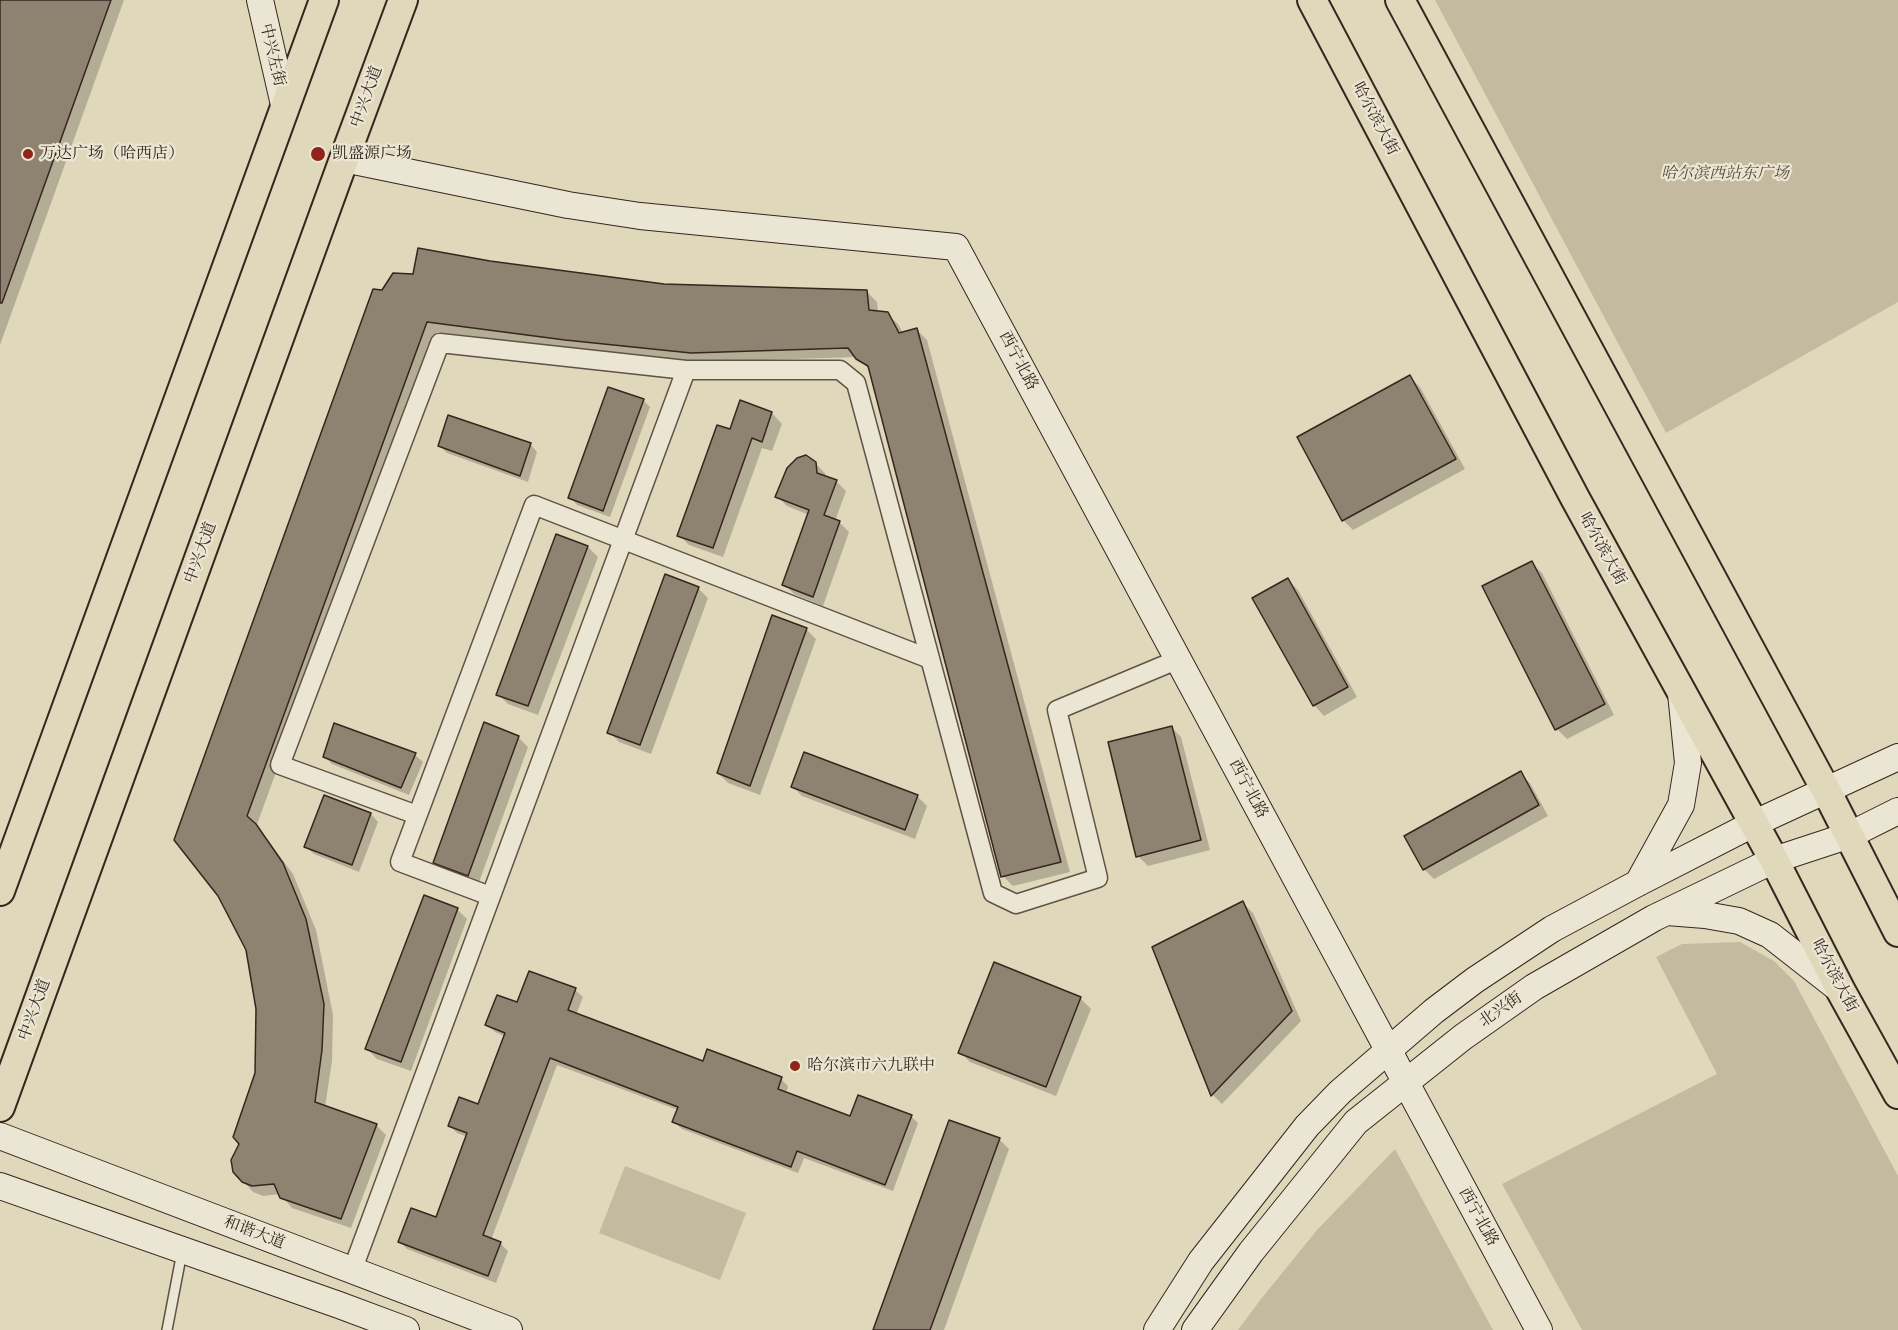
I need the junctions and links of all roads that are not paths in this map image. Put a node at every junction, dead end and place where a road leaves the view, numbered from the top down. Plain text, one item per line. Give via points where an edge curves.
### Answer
1 (260, 0) edge
2 (324, 0) edge
3 (403, 0) edge
4 (1312, 0) edge
5 (1400, 0) edge
6 (285, 109) junction
7 (344, 159) junction
8 (686, 370) junction
9 (623, 539) junction
10 (930, 659) junction
11 (1179, 659) junction
12 (1681, 693) junction
13 (1898, 758) edge
14 (1827, 792) junction
15 (1898, 811) edge
16 (417, 814) junction
17 (1754, 824) junction
18 (1850, 836) junction
19 (1774, 860) junction
20 (1638, 883) junction
21 (0, 891) edge
22 (490, 896) junction
23 (1667, 912) junction
24 (1898, 932) edge
25 (1841, 991) junction
26 (1388, 1051) junction
27 (1405, 1083) junction
28 (1898, 1094) edge
29 (0, 1107) edge
30 (0, 1136) edge
31 (0, 1186) edge
32 (182, 1250) junction
33 (352, 1271) junction
34 (167, 1330) edge
35 (406, 1330) edge
36 (509, 1330) edge
37 (1157, 1330) edge
38 (1195, 1330) edge
39 (1539, 1330) edge

1 - 6 main road, 中兴左街
2 - 6 main road
3 - 7 main road, 中兴大道
4 - 12 main road, 哈尔滨大街
5 - 14 main road
6 - 21 main road
7 - 11 main road, 西宁北路 via 640,216 956,247
7 - 29 main road, 中兴大道
8 - 9 street
8 - 10 street via 840,370 856,382
8 - 16 street via 440,343 280,765
9 - 10 street
9 - 16 street via 534,505
9 - 22 street
10 - 11 street via 993,893 1016,904 1098,878 1057,710
11 - 26 main road, 西宁北路
12 - 17 main road, 哈尔滨大街
12 - 20 main road via 1688,763 1681,805
13 - 14 main road
14 - 17 main road
14 - 18 main road
15 - 18 main road, 北兴街
16 - 22 street via 400,862
17 - 19 main road, 哈尔滨大街
17 - 20 main road
18 - 19 main road, 北兴街
18 - 24 main road
19 - 23 main road, 北兴街
19 - 25 main road, 哈尔滨大街
20 - 26 main road via 1526,945 1467,986
22 - 33 street
23 - 25 main road via 1739,921 1770,935
23 - 27 main road, 北兴街 via 1534,987
25 - 28 main road, 哈尔滨大街
26 - 27 main road, 西宁北路
26 - 37 main road via 1307,1126 1201,1261
27 - 38 main road, 北兴街 via 1356,1122 1251,1252
27 - 39 main road, 西宁北路
30 - 33 main road, 和谐大道
31 - 32 main road
32 - 34 lane
32 - 35 main road
33 - 36 main road, 和谐大道

